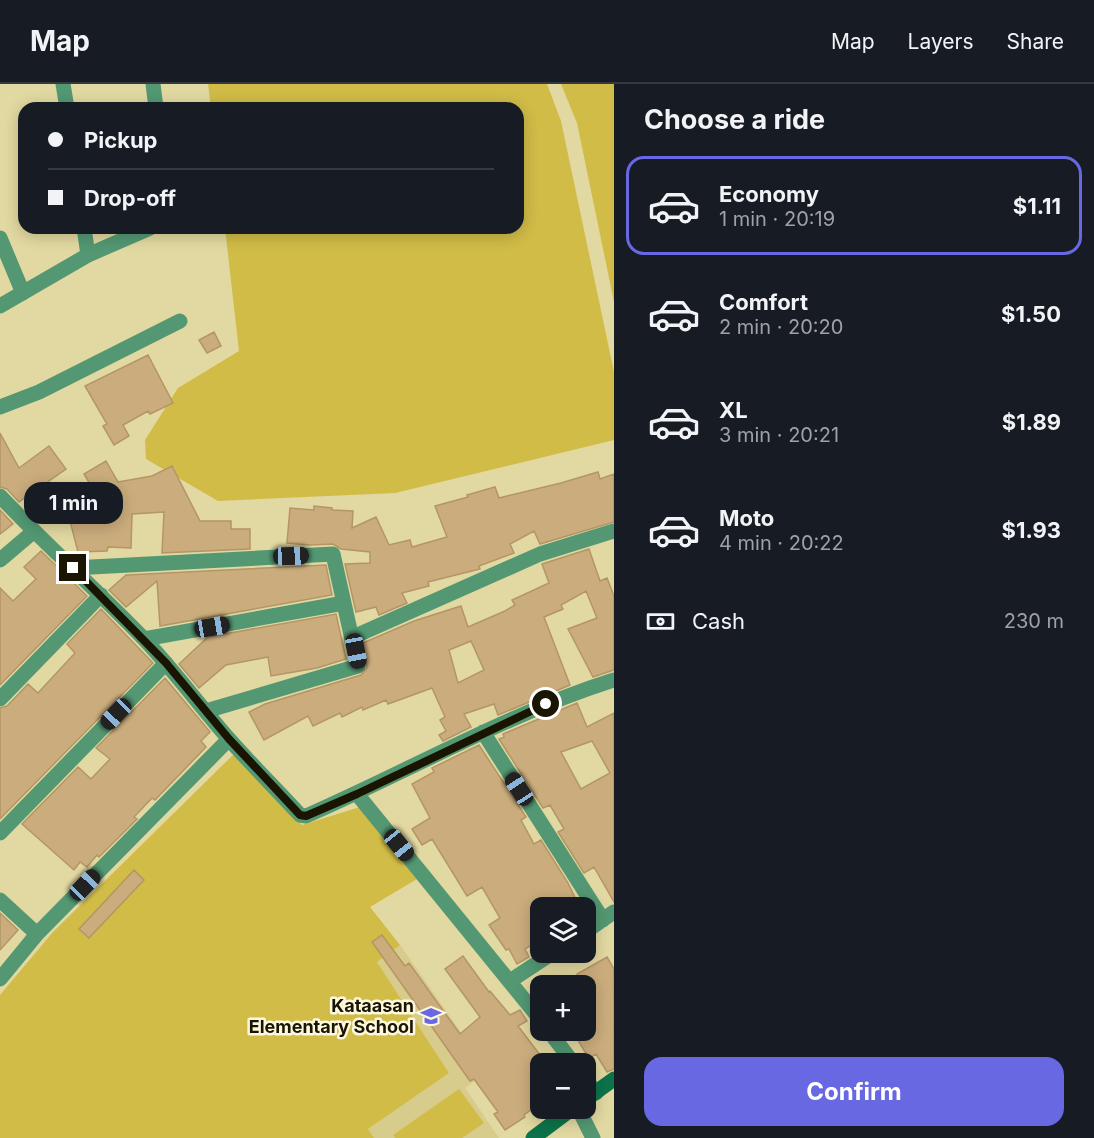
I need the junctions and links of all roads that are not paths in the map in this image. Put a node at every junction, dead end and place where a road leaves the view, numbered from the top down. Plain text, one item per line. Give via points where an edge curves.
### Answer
1 (63, 84) edge
2 (153, 84) edge
3 (66, 102) edge
4 (155, 102) edge
5 (85, 234) edge
6 (136, 234) edge
7 (0, 238) edge
8 (88, 255) junction
9 (23, 293) junction
10 (0, 306) edge
11 (180, 321) dead end
12 (0, 407) edge
13 (0, 496) edge
14 (614, 531) edge
15 (33, 532) junction
16 (0, 560) edge
17 (73, 568) junction
18 (101, 595) junction
19 (344, 603) junction
20 (353, 637) junction
21 (144, 639) junction
22 (166, 663) junction
23 (614, 680) edge
24 (0, 699) edge
25 (206, 711) junction
26 (483, 732) junction
27 (229, 739) junction
28 (357, 794) junction
29 (0, 833) edge
30 (0, 900) edge
31 (609, 916) edge
32 (596, 925) edge
33 (37, 934) junction
34 (537, 963) edge
35 (0, 979) edge
36 (510, 981) junction
37 (530, 1006) edge
38 (614, 1079) edge
39 (596, 1092) edge
40 (558, 1119) edge
41 (584, 1119) edge
42 (532, 1138) edge
43 (593, 1138) edge

1 - 3 street
2 - 4 street
5 - 8 street
6 - 8 street
7 - 9 street
8 - 9 street
9 - 10 street
11 - 12 street via 39,392
13 - 15 street
14 - 20 street via 540,554
15 - 16 street
15 - 17 street
17 - 18 street
17 - 19 street via 333,554
18 - 21 street
18 - 24 street
19 - 20 street
19 - 21 street
20 - 25 street via 358,666
21 - 22 street
22 - 25 street
22 - 29 street
23 - 26 street via 567,695
25 - 27 street
26 - 28 street
26 - 31 street
27 - 28 street via 300,815 306,816
27 - 33 street
28 - 36 street
30 - 33 street
31 - 32 street
33 - 35 street
34 - 36 street
36 - 37 street
38 - 39 main road
40 - 42 main road
41 - 43 street

